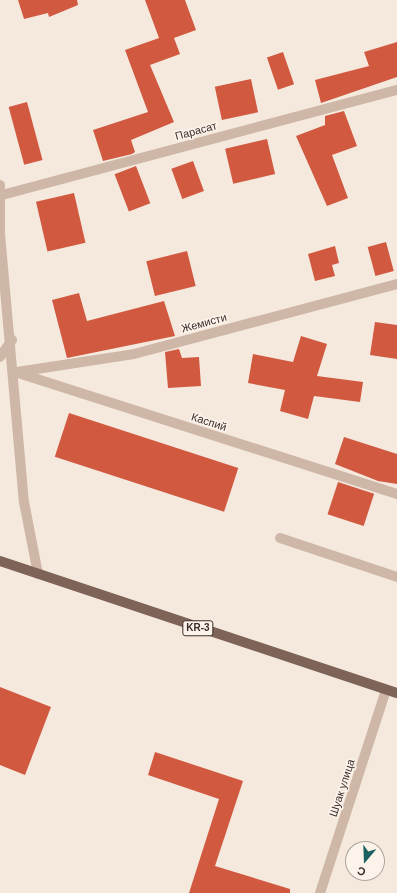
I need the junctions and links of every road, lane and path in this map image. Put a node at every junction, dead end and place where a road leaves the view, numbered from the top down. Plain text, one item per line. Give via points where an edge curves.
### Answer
1 (397, 90) edge
2 (1, 190) edge
3 (0, 230) edge
4 (0, 234) edge
5 (397, 284) edge
6 (12, 340) junction
7 (0, 357) edge
8 (15, 372) junction
9 (397, 494) edge
10 (280, 538) dead end
11 (0, 561) edge
12 (38, 574) junction
13 (397, 577) edge
14 (386, 690) junction
15 (397, 693) edge
16 (320, 893) edge

1 - 2 street, Парасат
2 - 3 street
4 - 6 street
5 - 8 street, Жемисти via 134,354
6 - 7 street
6 - 8 street
8 - 9 street, Каспий
8 - 12 street via 24,502
10 - 13 street
11 - 12 main road, KR-3
12 - 14 main road, KR-3
14 - 15 main road, KR-3
14 - 16 street, Шуак улица

